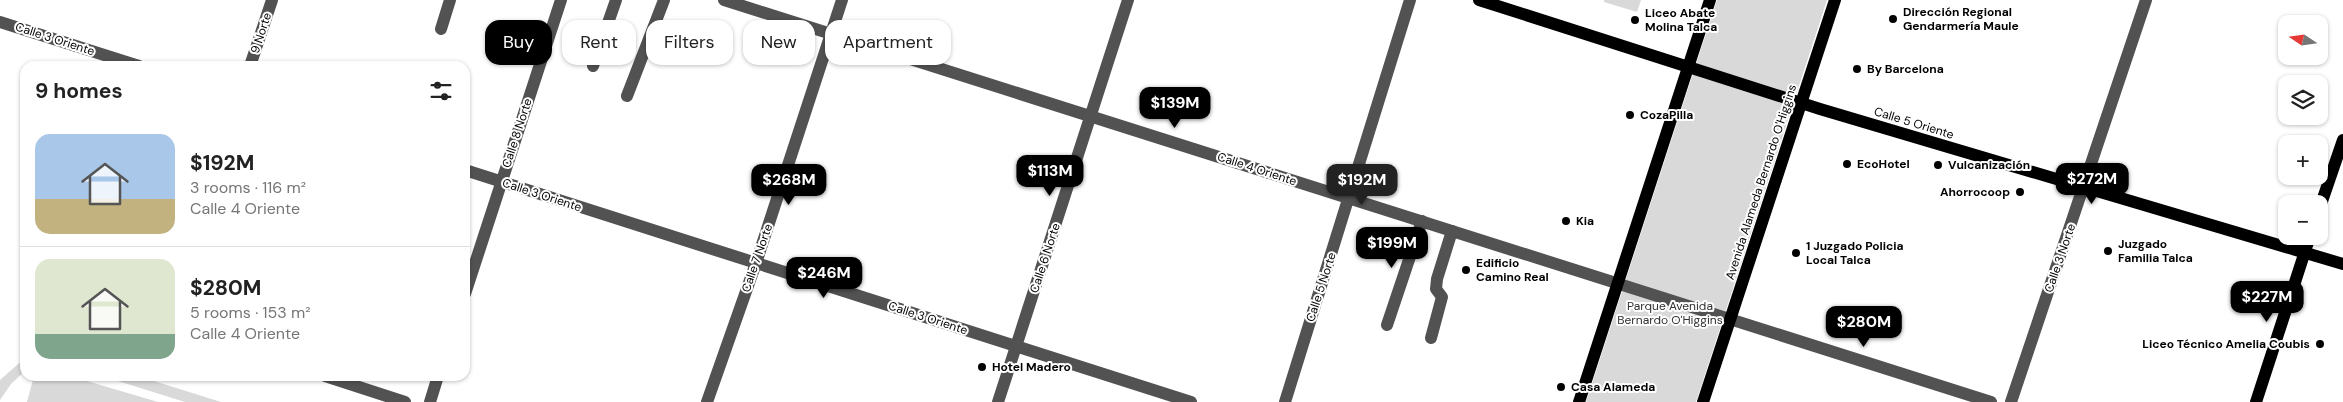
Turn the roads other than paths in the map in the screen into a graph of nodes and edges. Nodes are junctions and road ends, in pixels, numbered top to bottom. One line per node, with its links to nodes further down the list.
1 (272, 0): 20 (street, 9 Norte)
2 (450, 0): 16 (street)
3 (561, 0): 29 (street, Calle 8 Norte)
4 (616, 0): 22 (street)
5 (664, 0): 24 (street)
6 (724, 0): 17 (street, Calle 4 Oriente)
7 (842, 0): 14 (street, Calle 7 Norte)
8 (1128, 0): 26 (street, Calle 6 Norte)
9 (1410, 0): 32 (street, Calle 5 Norte)
10 (1479, 0): 23 (main road, Calle 5 Oriente)
11 (1710, 0): 23 (main road)
12 (1835, 0): 25 (main road, Avenida Alameda Bernardo O'Higgins)
13 (2146, 0): 30 (street, Calle 3 Norte)
14 (836, 20)
15 (0, 22): 19 (street, Calle 3 Oriente)
16 (441, 29)
17 (825, 32)
18 (825, 52): 37 (street, Calle 7 Norte)
19 (123, 61)
20 (252, 61)
21 (929, 65): 26 (street, Calle 4 Oriente)
22 (593, 66)
23 (1689, 66): 25 (main road, Calle 5 Oriente); 40 (main road)
24 (627, 96)
25 (1802, 103): 30 (main road, Calle 5 Oriente); 41 (main road, Avenida Alameda Bernardo O'Higgins)
26 (1091, 116): 32 (street, Calle 4 Oriente); 44 (street, Calle 6 Norte)
27 (2343, 140): 31 (main road)
28 (470, 172): 29 (street, Calle 3 Oriente)
29 (502, 182): 37 (street, Calle 3 Oriente); 39 (street, Calle 8 Norte)
30 (2083, 187): 36 (main road, Calle 5 Oriente); 56 (street, Calle 3 Norte)
31 (2324, 195)
32 (1350, 199): 33 (street, Calle 4 Oriente); 52 (street, Calle 5 Norte)
33 (1422, 222): 34 (street, Calle 4 Oriente); 42 (street)
34 (1452, 231): 40 (street, Calle 4 Oriente); 43 (street)
35 (2307, 245): 36 (main road)
36 (2304, 252): 38 (main road, Calle 5 Oriente); 57 (main road)
37 (756, 263): 44 (street, Calle 3 Oriente); 49 (street, Calle 7 Norte)
38 (2343, 264)
39 (470, 279)
40 (1618, 284): 41 (street, Calle 4 Oriente); 53 (main road)
41 (1730, 320): 54 (main road, Avenida Alameda Bernardo O'Higgins); 55 (street, Calle 4 Oriente)
42 (1387, 326)
43 (1431, 338)
44 (1016, 346): 50 (street, Calle 6 Norte); 51 (street, Calle 3 Oriente)
45 (340, 381): 47 (street)
46 (436, 381): 48 (street)
47 (405, 402)
48 (430, 402)
49 (707, 402)
50 (998, 402)
51 (1191, 402)
52 (1285, 402)
53 (1578, 402)
54 (1703, 402)
55 (1991, 402)
56 (2011, 402)
57 (2256, 402)

